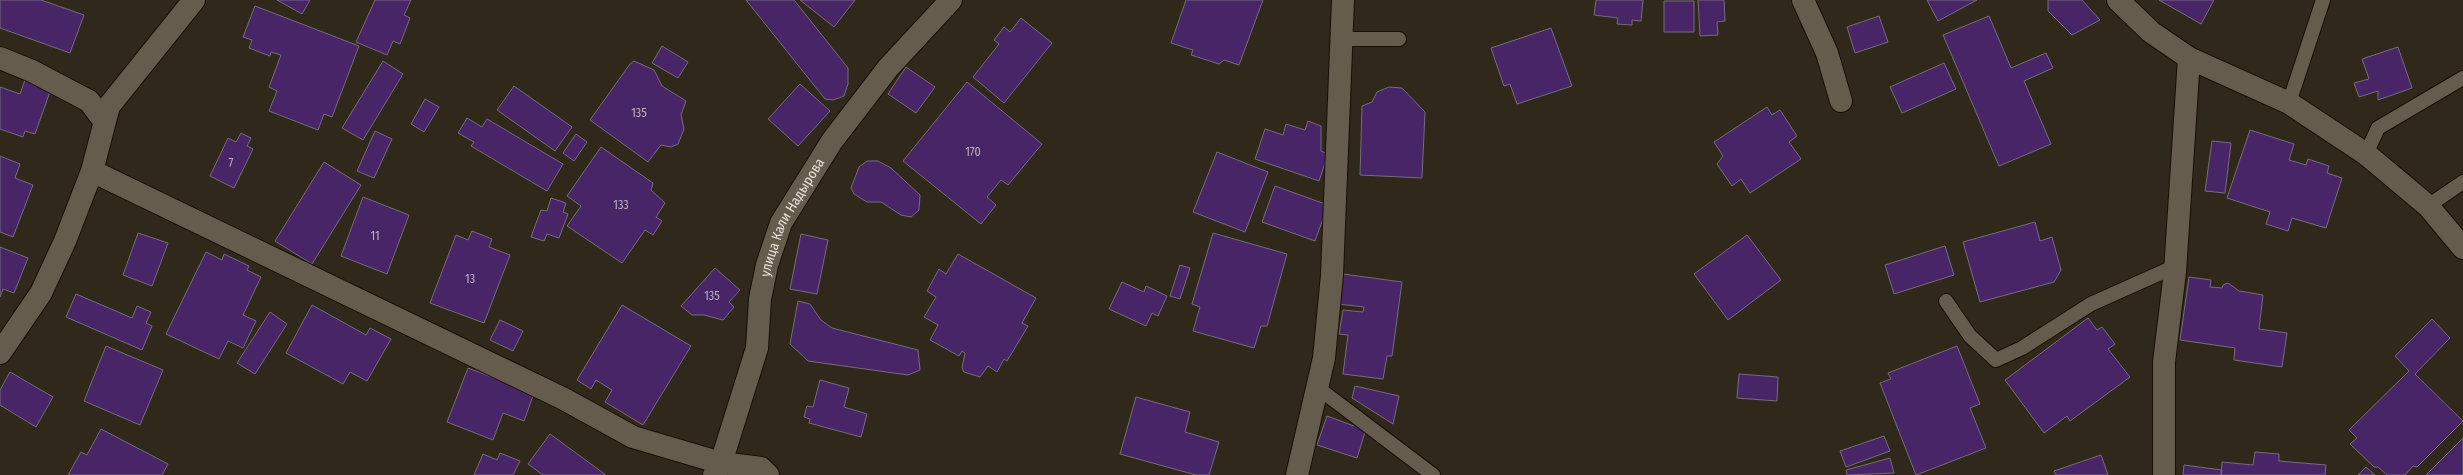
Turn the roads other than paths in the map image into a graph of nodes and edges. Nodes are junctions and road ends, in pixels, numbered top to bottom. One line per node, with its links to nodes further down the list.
1 (194, 0): 14 (street)
2 (951, 0): 24 (street, улица Кали Надырова)
3 (1344, 0): 7 (street)
4 (1803, 0): 12 (street)
5 (2118, 0): 10 (street)
6 (2322, 0): 13 (lane)
7 (1342, 39): 8 (lane); 23 (street)
8 (1399, 39)
9 (0, 58): 14 (street)
10 (2189, 58): 13 (street); 20 (street)
11 (2463, 78): 15 (lane)
12 (1841, 102)
13 (2289, 103): 15 (street)
14 (104, 121): 16 (street)
15 (2366, 154): 18 (street)
16 (92, 171): 22 (street); 24 (street)
17 (2463, 182): 18 (lane)
18 (2428, 206): 19 (street)
19 (2463, 248)
20 (2176, 266): 21 (lane); 28 (street)
21 (1946, 301)
22 (0, 353)
23 (1318, 388): 26 (street); 27 (lane)
24 (718, 469): 25 (street)
25 (768, 475)
26 (1297, 475)
27 (1433, 475)
28 (2164, 475)

